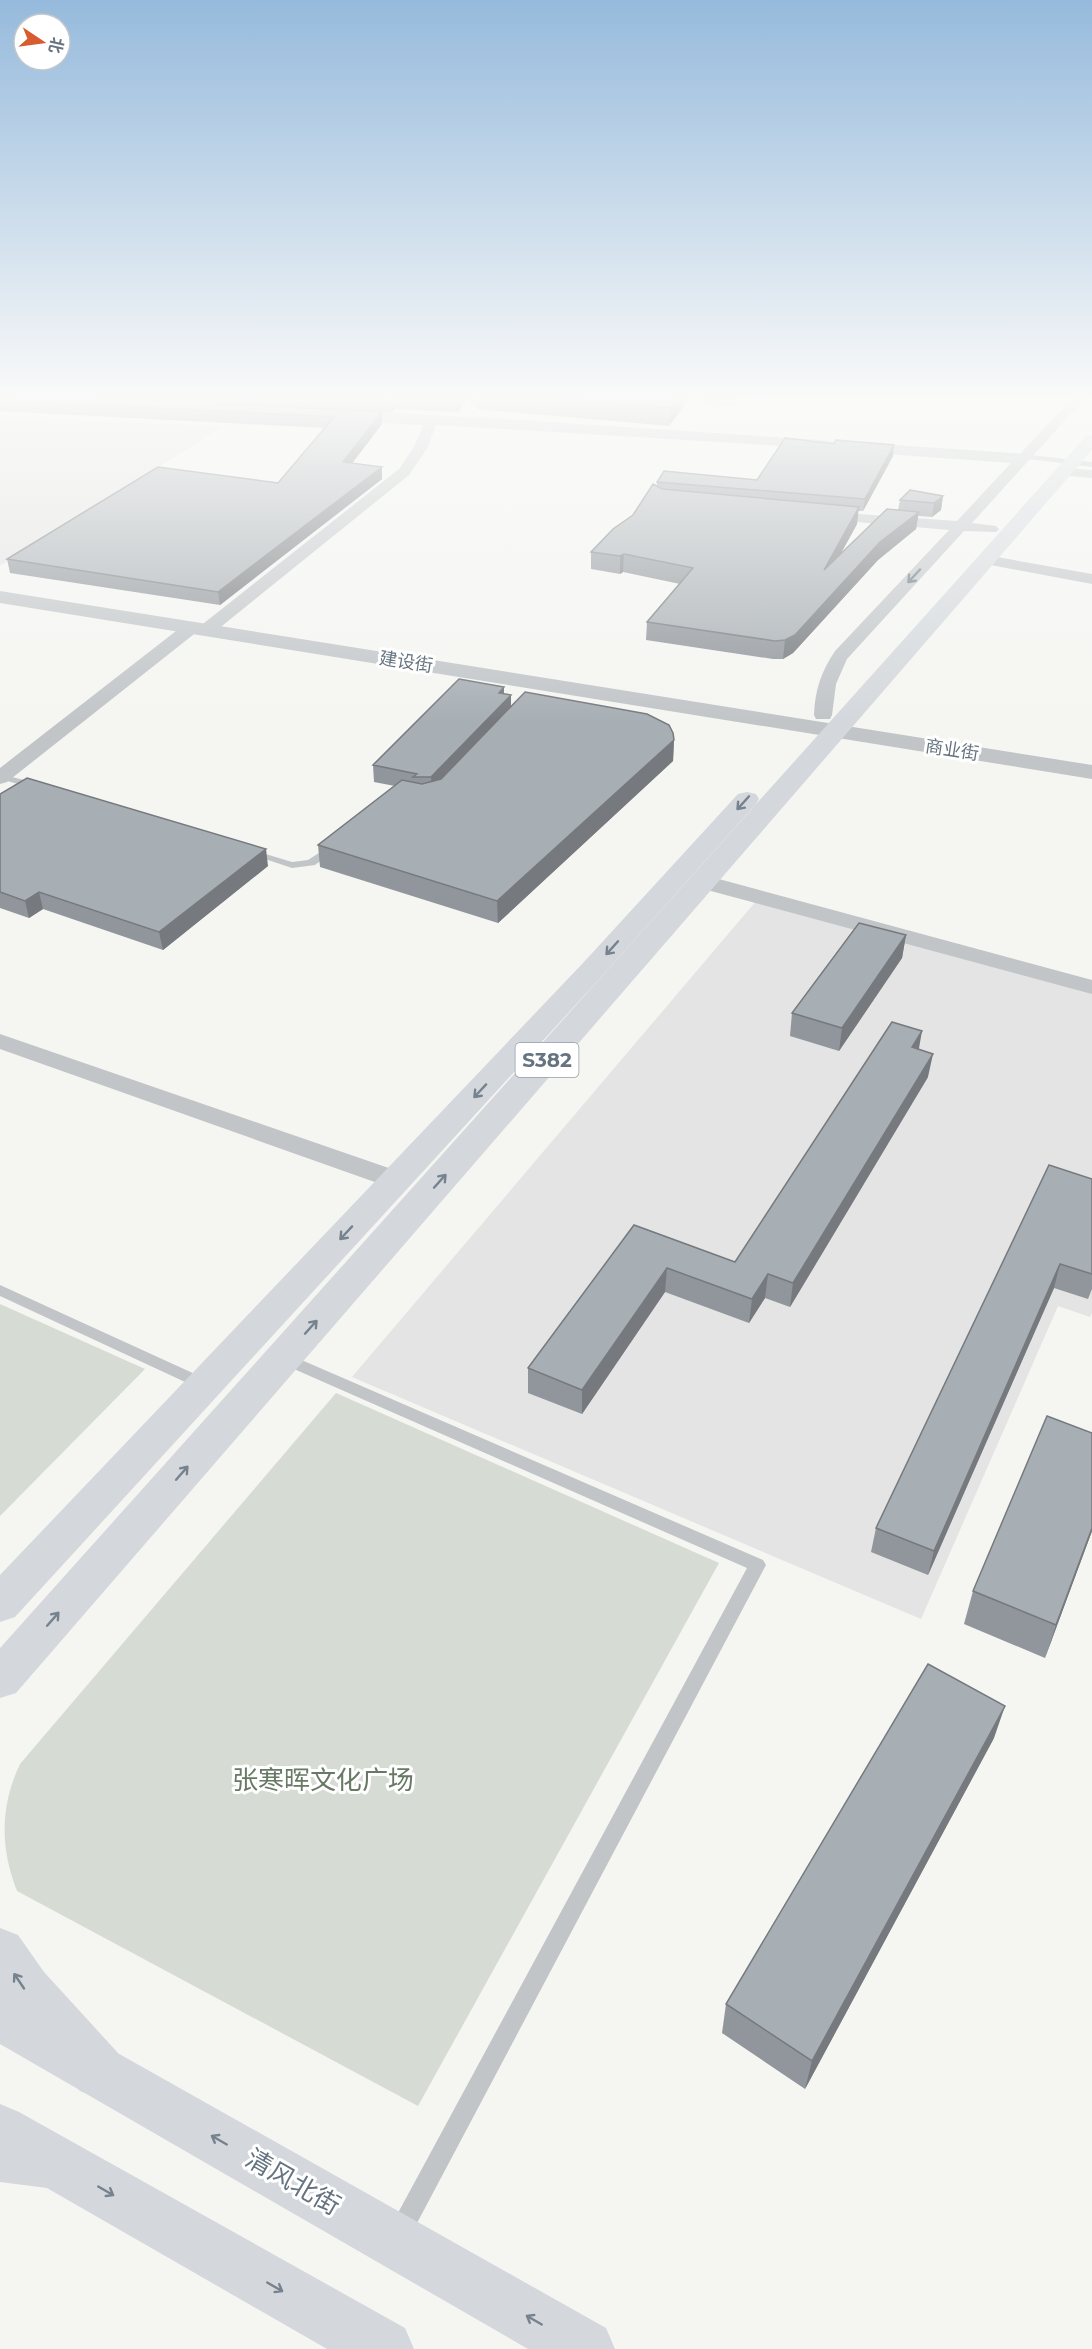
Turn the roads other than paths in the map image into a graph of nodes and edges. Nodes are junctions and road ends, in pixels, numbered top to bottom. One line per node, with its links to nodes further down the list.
1 (361, 505): 11 (street)
2 (979, 505): 6 (street)
3 (1013, 505): 7 (main road, S382)
4 (1045, 505): 8 (main road, S382)
5 (804, 512): 6 (street)
6 (959, 526): 7 (street); 12 (street, one-way to 12)
7 (991, 529): 12 (main road, S382)
8 (986, 560): 9 (street); 12 (main road, S382)
9 (1092, 579)
10 (0, 597): 11 (street, 建设街)
11 (199, 629): 12 (street, 建设街); 14 (street)
12 (824, 725): 13 (street, 商业街); 18 (main road, S382); 21 (main road, S382, one-way to 21)
13 (1092, 772)
14 (1, 777): 15 (lane)
15 (47, 789)
16 (345, 837): 17 (lane)
17 (236, 848)
18 (704, 882): 19 (street); 23 (main road, S382, one-way to 18)
19 (1092, 987)
20 (0, 1041): 21 (street)
21 (396, 1180): 24 (main road, S382, one-way to 24)
22 (0, 1290): 24 (lane)
23 (283, 1358): 26 (main road, S382, one-way to 23); 34 (lane)
24 (204, 1385): 25 (main road, S382)
25 (0, 1604)
26 (13, 1664): 27 (main road)
27 (0, 1701)
28 (0, 1953): 30 (main road, one-way to 28)
29 (0, 2015): 30 (main road, 清风北街)
30 (99, 2072): 34 (main road, 清风北街, one-way to 30)
31 (0, 2131): 33 (main road)
32 (0, 2155): 33 (main road)
33 (56, 2162): 35 (main road, one-way to 35)
34 (395, 2241): 36 (main road, 清风北街, one-way to 34)
35 (384, 2349)
36 (585, 2349)

